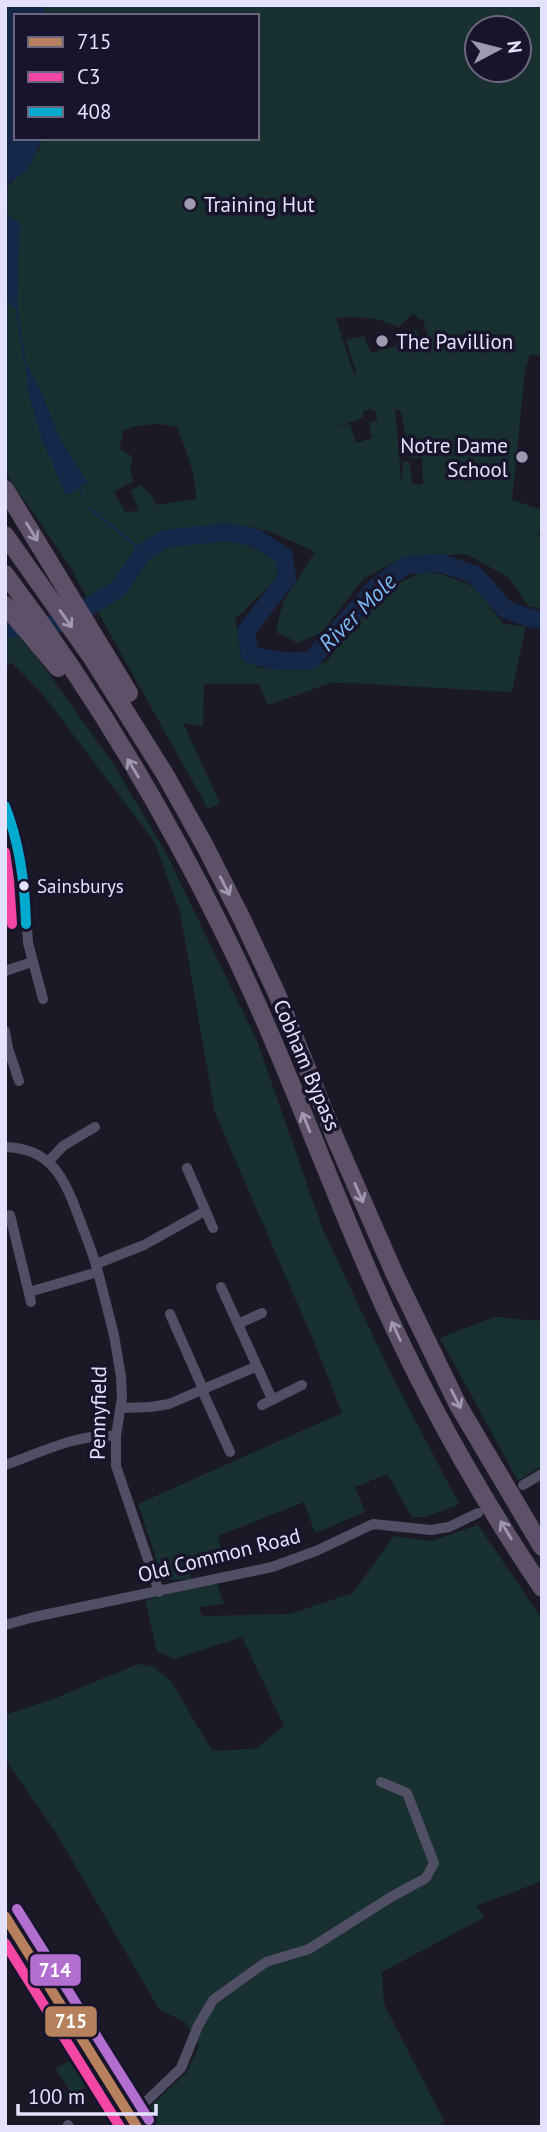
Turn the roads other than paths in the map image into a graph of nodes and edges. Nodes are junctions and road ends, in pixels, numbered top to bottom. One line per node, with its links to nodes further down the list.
1 (5, 489): 5 (highway, one-way to 5)
2 (5, 535): 5 (highway, Cobham Bypass, one-way to 5)
3 (5, 574): 6 (highway, Cobham Bypass)
4 (5, 604): 6 (highway)
5 (98, 654): 38 (highway, Cobham Bypass, one-way to 38)
6 (66, 668): 39 (highway, Cobham Bypass, one-way to 6)
7 (5, 805): 8 (street)
8 (32, 962): 9 (street); 10 (street)
9 (5, 971)
10 (43, 999)
11 (5, 1031): 12 (street)
12 (8, 1062): 13 (street)
13 (19, 1081)
14 (94, 1127): 16 (street)
15 (5, 1146): 16 (street)
16 (48, 1161): 21 (street, Pennyfield)
17 (187, 1168): 18 (street)
18 (205, 1211): 20 (street); 21 (street)
19 (10, 1215): 21 (street)
20 (213, 1228)
21 (97, 1268): 29 (street, Pennyfield)
22 (221, 1287): 25 (street)
23 (262, 1313): 25 (street)
24 (170, 1314): 28 (street)
25 (238, 1324): 26 (street)
26 (257, 1366): 27 (street); 28 (street)
27 (302, 1385)
28 (203, 1390): 29 (street); 31 (street)
29 (121, 1408): 32 (street, Pennyfield)
30 (230, 1420): 31 (street)
31 (218, 1426): 33 (street)
32 (116, 1436): 34 (street); 40 (street, Pennyfield)
33 (230, 1452)
34 (5, 1465)
35 (542, 1474): 36 (street)
36 (523, 1485)
37 (478, 1513): 40 (street, Old Common Road)
38 (542, 1547)
39 (542, 1588)
40 (159, 1592): 41 (street, Old Common Road)
41 (5, 1625)
42 (381, 1782): 46 (street)
43 (5, 1916): 44 (main road)
44 (24, 1948): 45 (street); 46 (main road)
45 (5, 1955)
46 (134, 2122)

